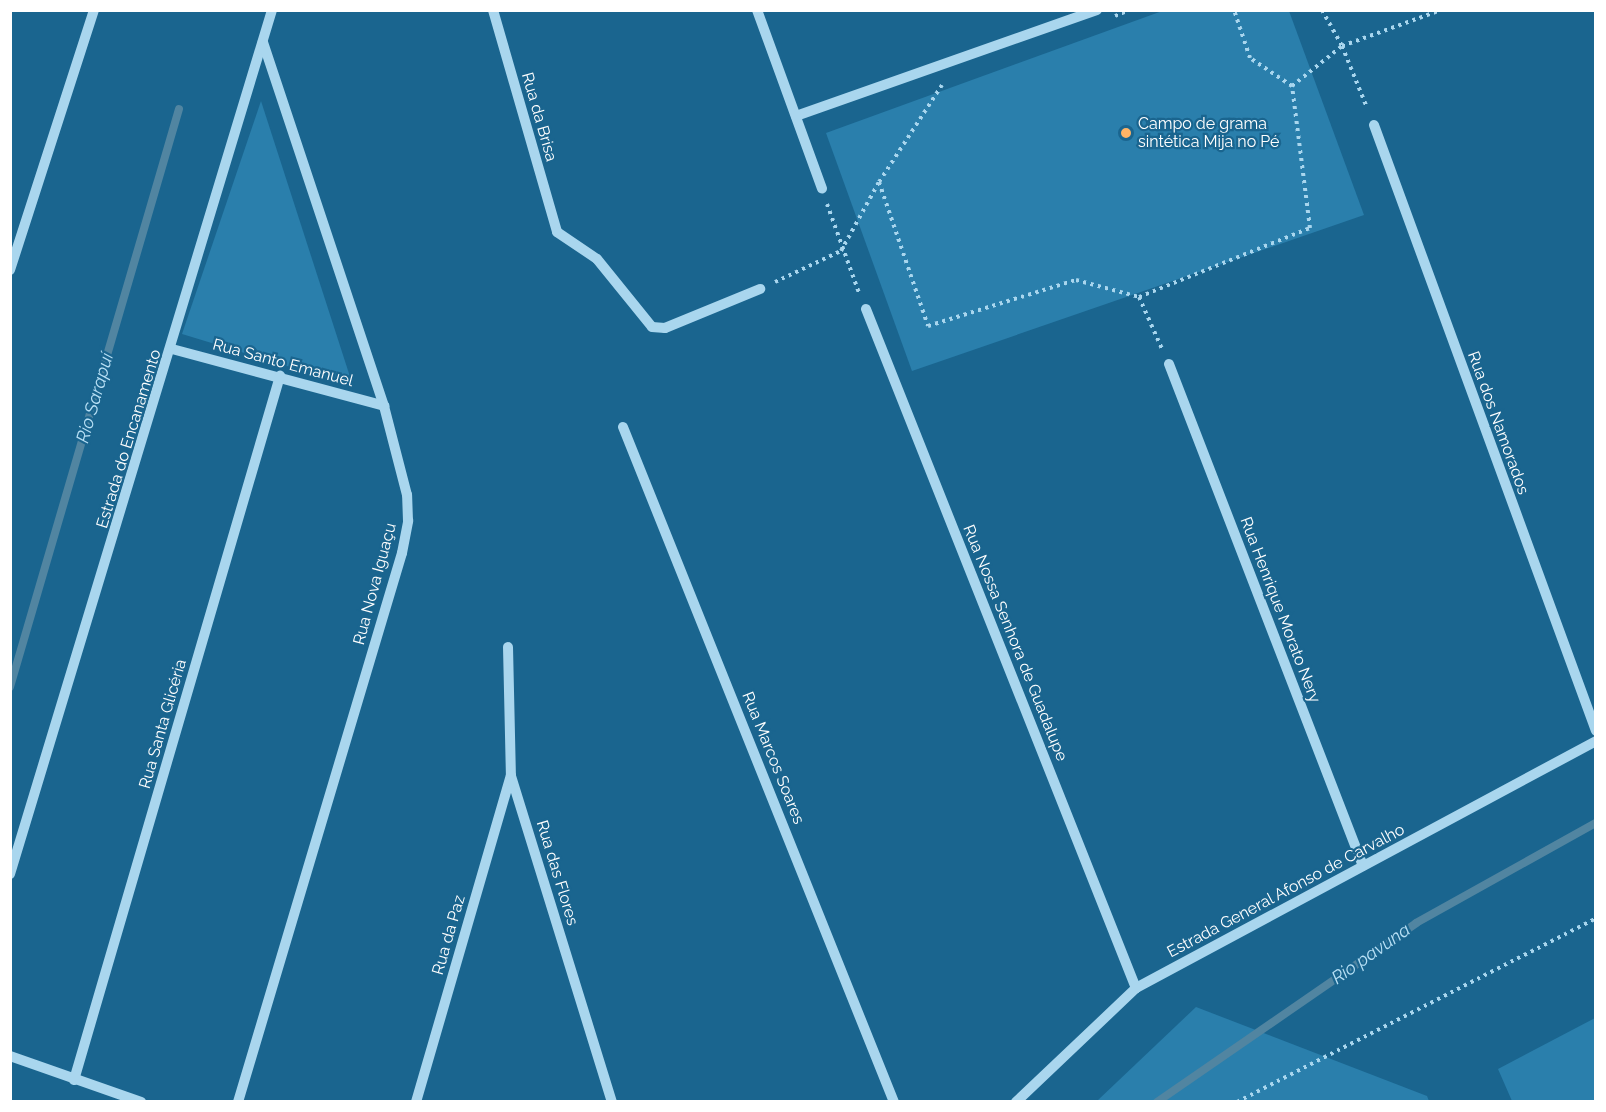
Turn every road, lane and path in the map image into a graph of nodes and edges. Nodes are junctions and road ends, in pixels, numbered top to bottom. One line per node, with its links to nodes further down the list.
1 (94, 10): 20 (street)
2 (272, 10): 11 (street, Estrada do Encanamento)
3 (493, 10): 21 (street, Rua da Brisa)
4 (757, 10): 15 (street)
5 (1096, 10): 15 (street)
6 (1131, 10): 10 (path)
7 (1234, 10): 14 (path)
8 (1322, 10): 12 (path)
9 (1441, 10): 12 (path)
10 (1111, 18)
11 (263, 42): 24 (street, Estrada do Encanamento); 27 (street, Rua Nova Iguaçu)
12 (1342, 46): 14 (path); 16 (path)
13 (946, 77): 17 (path)
14 (1292, 86): 22 (path)
15 (796, 116): 18 (street)
16 (1374, 125): 30 (street, Rua dos Namorados)
17 (879, 182): 19 (path); 22 (path)
18 (822, 189): 19 (path)
19 (841, 251): 21 (path); 23 (path)
20 (12, 264)
21 (760, 290)
22 (1139, 297): 25 (path)
23 (866, 309): 36 (street, Rua Nossa Senhora de Guadalupe)
24 (172, 349): 26 (street, Rua Santo Emanuel); 34 (street, Estrada do Encanamento)
25 (1169, 364): 33 (street, Rua Henrique Morato Nery)
26 (280, 376): 27 (street, Rua Santo Emanuel); 38 (street, Rua Santa Glicéria)
27 (384, 406): 40 (street, Rua Nova Iguaçu)
28 (623, 427): 43 (street, Rua Marcos Soares)
29 (508, 647): 32 (street, Rua das Flores)
30 (1596, 731)
31 (1596, 741): 33 (street, Estrada General Afonso de Carvalho)
32 (511, 776): 41 (street, Rua da Paz); 42 (street, Rua das Flores)
33 (1363, 866): 36 (street, Estrada General Afonso de Carvalho)
34 (10, 874)
35 (1596, 918): 45 (path)
36 (1136, 988): 44 (street, Estrada General Afonso de Carvalho)
37 (10, 1056): 38 (street)
38 (74, 1080): 39 (street)
39 (141, 1101)
40 (238, 1101)
41 (416, 1101)
42 (612, 1101)
43 (894, 1101)
44 (1016, 1101)
45 (1237, 1101)

